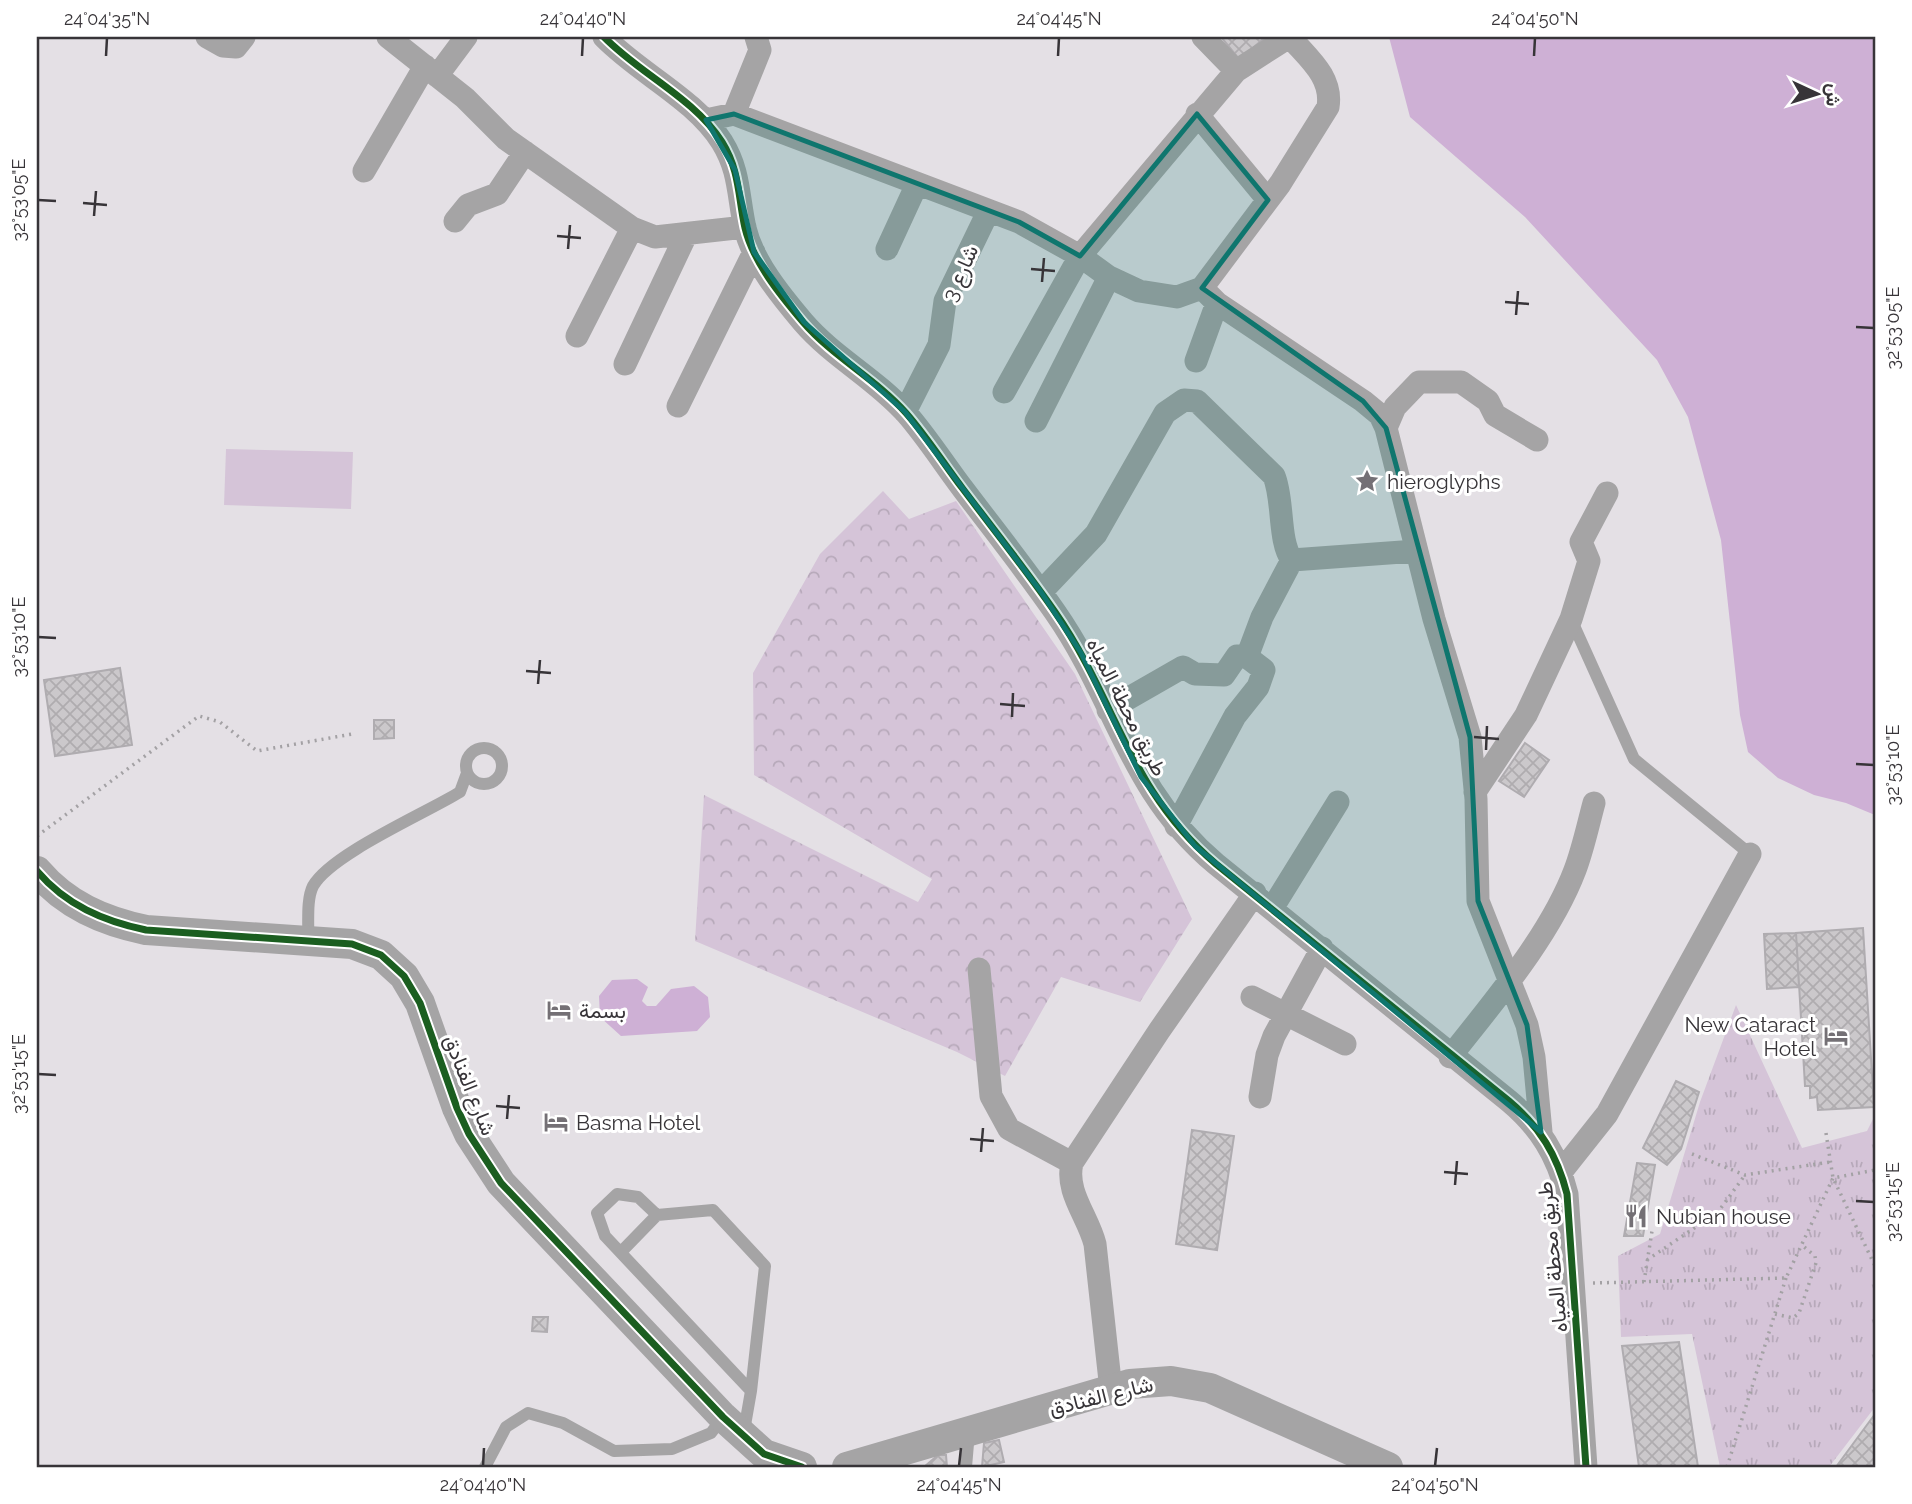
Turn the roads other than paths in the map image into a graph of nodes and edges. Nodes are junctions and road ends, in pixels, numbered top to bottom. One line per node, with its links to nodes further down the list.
1 (207, 37): 2 (street)
2 (244, 37)
3 (388, 37): 9 (street)
4 (467, 37): 9 (street)
5 (757, 37): 11 (street)
6 (1203, 37): 10 (street)
7 (1289, 37): 10 (street); 17 (street)
8 (616, 41): 13 (street, طريق محطة المياه)
9 (431, 71): 14 (street); 15 (street)
10 (1236, 71): 12 (street)
11 (734, 114): 13 (street); 16 (street)
12 (1197, 114): 17 (street); 25 (street)
13 (706, 120): 20 (street, طريق محطة المياه)
14 (525, 152): 19 (street); 21 (street)
15 (364, 171)
16 (917, 184): 18 (street); 23 (street)
17 (1268, 200): 27 (street)
18 (989, 212): 25 (street); 33 (street, شارع 3)
19 (455, 221)
20 (745, 227): 22 (street); 24 (street, طريق محطة المياه)
21 (632, 228): 22 (street); 28 (street)
22 (686, 235): 30 (street)
23 (887, 249)
24 (754, 253): 32 (street); 33 (street, طريق محطة المياه)
25 (1080, 256): 26 (street); 31 (street)
26 (1109, 277): 27 (street); 34 (street)
27 (1209, 296): 29 (street); 35 (street)
28 (577, 336)
29 (1196, 360)
30 (625, 364)
31 (1004, 392)
32 (678, 405)
33 (905, 412): 40 (street, طريق محطة المياه)
34 (1036, 421)
35 (1386, 428): 36 (street); 38 (street)
36 (1538, 440)
37 (1607, 494): 41 (street)
38 (1416, 551): 39 (street); 45 (street)
39 (1292, 560): 40 (street); 42 (street)
40 (1041, 592): 43 (street, طريق محطة المياه)
41 (1571, 619): 45 (street); 49 (lane)
42 (1247, 657): 43 (street); 48 (street)
43 (1108, 710): 48 (street, طريق محطة المياه)
44 (467, 773): 52 (lane)
45 (1475, 792): 55 (street)
46 (1338, 802): 51 (street)
47 (1594, 803): 55 (street)
48 (1176, 826): 51 (street, طريق محطة المياه)
49 (1750, 854): 63 (street)
50 (37, 871): 52 (street, شارع الفنادق)
51 (1264, 900): 53 (street, طريق محطة المياه); 62 (street)
52 (308, 940): 69 (street, شارع الفنادق)
53 (1322, 948): 57 (street); 59 (street, طريق محطة المياه)
54 (979, 969): 62 (street)
55 (1511, 977): 59 (street); 61 (street)
56 (1252, 998): 57 (street)
57 (1286, 1014): 58 (street); 60 (street)
58 (1345, 1044)
59 (1450, 1057): 61 (street, طريق محطة المياه)
60 (1260, 1097)
61 (1541, 1132): 63 (street, طريق محطة المياه)
62 (1072, 1163): 66 (street)
63 (1561, 1172): 75 (street, طريق محطة المياه)
64 (657, 1214): 65 (lane); 65 (lane); 67 (lane)
65 (621, 1252): 67 (lane)
66 (1111, 1390): 68 (street, شارع الفنادق); 74 (street, شارع الفنادق)
67 (751, 1391): 69 (lane)
68 (969, 1432): 72 (street, شارع الفنادق); 73 (lane)
69 (747, 1443): 70 (lane); 71 (street, شارع الفنادق)
70 (485, 1467)
71 (802, 1467)
72 (847, 1467)
73 (966, 1467)
74 (1388, 1467)
75 (1586, 1467)

